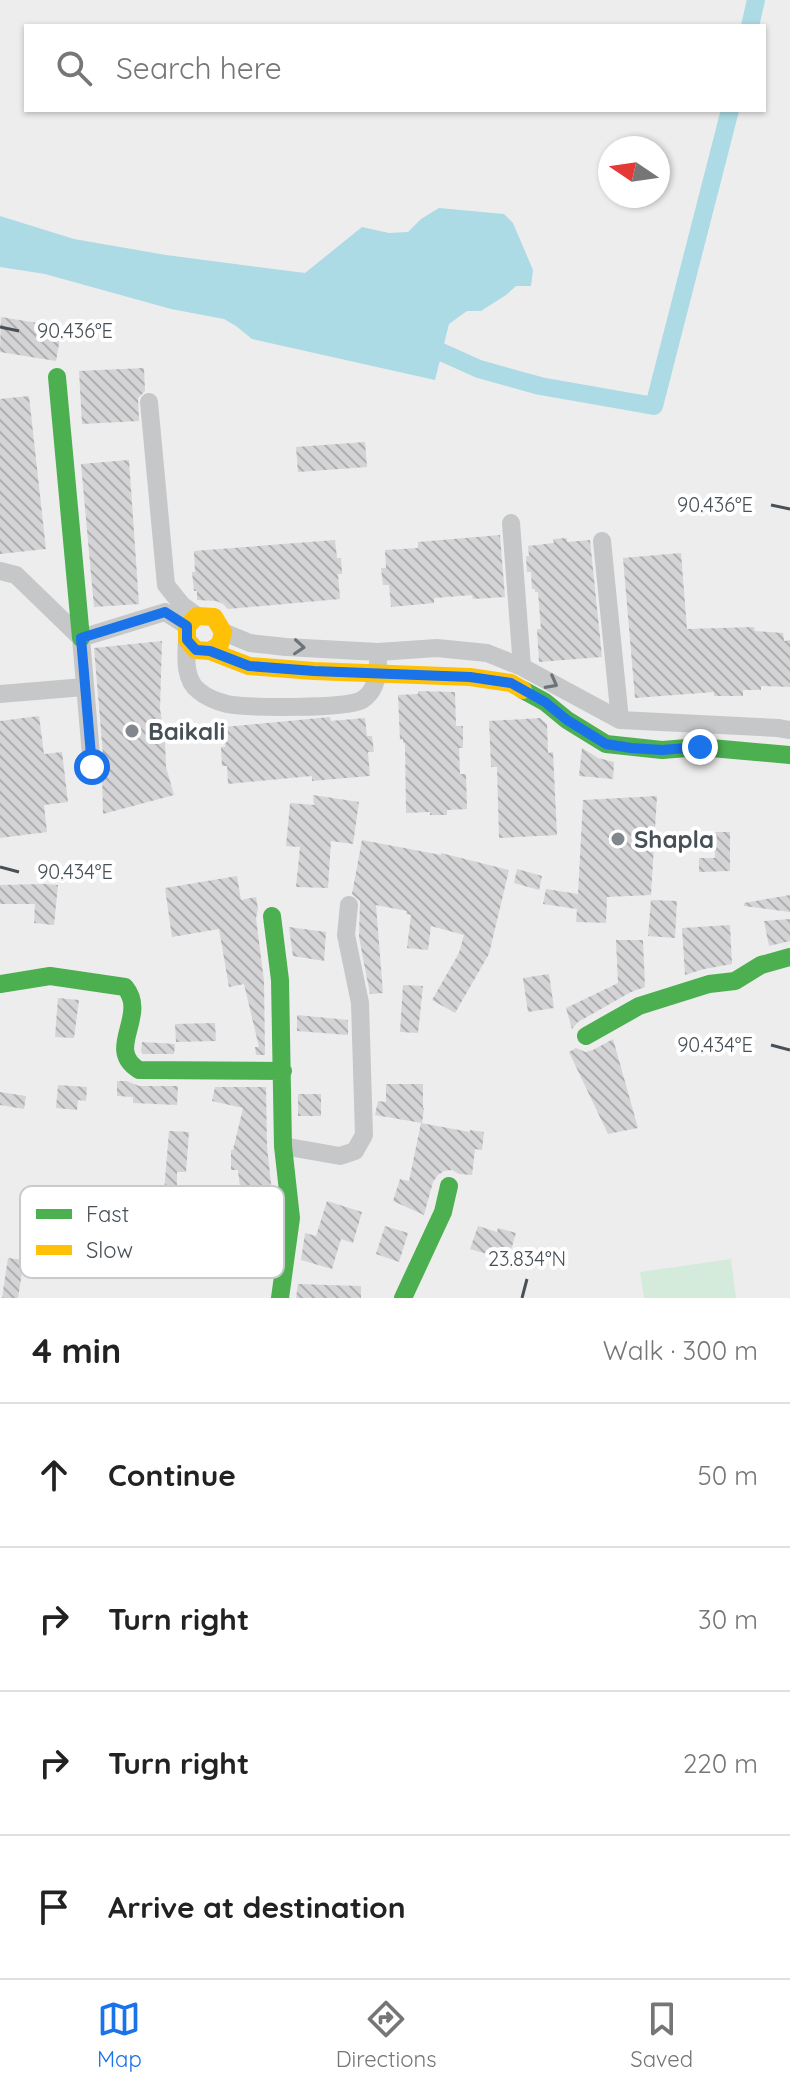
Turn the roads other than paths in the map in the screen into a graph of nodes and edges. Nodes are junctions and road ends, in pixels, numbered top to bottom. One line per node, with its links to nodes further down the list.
1 (57, 377): 8 (street)
2 (149, 402): 6 (street)
3 (511, 523): 11 (street)
4 (602, 541): 17 (street)
5 (0, 571): 8 (street)
6 (190, 627): 7 (street); 8 (street); 9 (street); 12 (street)
7 (223, 632): 9 (street); 10 (street, one-way to 10)
8 (81, 638): 13 (street)
9 (210, 651): 12 (street)
10 (378, 652): 11 (street); 12 (street)
11 (522, 667): 15 (street, one-way to 15)
12 (378, 675): 16 (street)
13 (84, 687): 14 (street); 23 (street)
14 (0, 694)
15 (579, 697): 16 (street); 17 (street)
16 (567, 720): 20 (street)
17 (620, 720): 18 (street)
18 (699, 724): 19 (street); 20 (street)
19 (784, 729): 21 (street)
20 (700, 747): 21 (street)
21 (771, 752): 22 (street)
22 (790, 755)
23 (92, 767)
24 (349, 905): 30 (street)
25 (272, 916): 29 (street)
26 (790, 957): 28 (street)
27 (0, 984): 29 (street)
28 (586, 1036)
29 (283, 1071): 30 (street)
30 (283, 1146): 32 (street)
31 (449, 1186): 35 (street)
32 (284, 1269)
33 (283, 1278): 34 (street)
34 (280, 1298)
35 (403, 1298)

